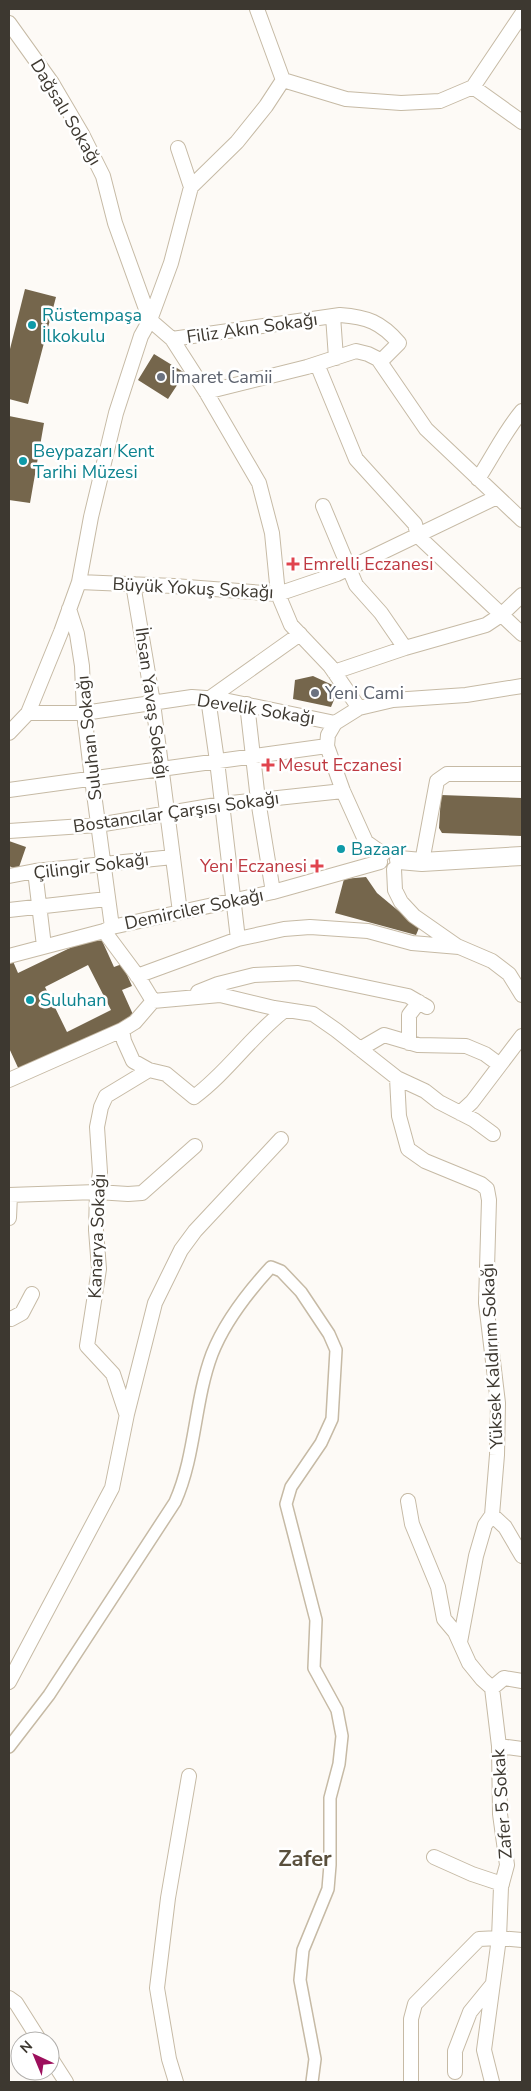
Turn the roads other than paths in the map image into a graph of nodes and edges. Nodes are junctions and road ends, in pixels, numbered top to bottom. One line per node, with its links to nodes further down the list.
1 (257, 9): 4 (street)
2 (522, 14): 5 (street)
3 (9, 23): 10 (street, Dağsalı Sokağı)
4 (283, 80): 5 (street); 8 (street)
5 (473, 87): 6 (street)
6 (522, 122)
7 (178, 148): 8 (street)
8 (191, 187): 10 (street)
9 (333, 316): 11 (street, Filiz Akın Sokağı); 12 (street); 13 (street, Filiz Akın Sokağı)
10 (150, 320): 11 (street); 23 (street)
11 (172, 339): 15 (street)
12 (336, 358): 13 (street); 14 (street)
13 (380, 362): 17 (street)
14 (317, 364): 15 (street); 21 (street)
15 (206, 392): 25 (street)
16 (522, 411): 17 (street)
17 (478, 479): 18 (street)
18 (497, 497): 20 (street); 21 (street, Büyük Yokuş Sokağı)
19 (323, 506): 22 (street)
20 (522, 520)
21 (418, 536): 22 (street, Büyük Yokuş Sokağı); 28 (street)
22 (351, 568): 25 (street, Büyük Yokuş Sokağı); 31 (street)
23 (78, 582): 24 (street, Büyük Yokuş Sokağı); 27 (street)
24 (133, 584): 25 (street, Büyük Yokuş Sokağı); 35 (street, İhsan Yavaş Sokağı)
25 (278, 594): 29 (street)
26 (522, 595): 28 (street)
27 (69, 609): 38 (street); 39 (street, Suluhan Sokağı)
28 (501, 615): 30 (street); 31 (street)
29 (300, 634): 32 (street); 34 (street)
30 (522, 634)
31 (405, 648): 32 (street)
32 (334, 672): 37 (street)
33 (521, 685): 37 (street)
34 (209, 698): 35 (street, Develik Sokağı); 36 (street, Develik Sokağı); 44 (street)
35 (153, 703): 39 (street, Develik Sokağı); 45 (street, İhsan Yavaş Sokağı)
36 (247, 704): 40 (street, Develik Sokağı); 43 (street)
37 (359, 708): 40 (street)
38 (28, 713): 39 (street, Develik Sokağı); 41 (street)
39 (84, 713): 47 (street, Suluhan Sokağı)
40 (336, 723): 42 (street)
41 (9, 733)
42 (327, 746): 43 (street); 49 (street)
43 (252, 757): 44 (street); 50 (street)
44 (217, 761): 45 (street); 51 (street)
45 (161, 768): 47 (street); 52 (street, İhsan Yavaş Sokağı)
46 (522, 774): 58 (street)
47 (92, 779): 48 (street); 53 (street, Suluhan Sokağı)
48 (9, 790)
49 (343, 791): 50 (street, Bostancılar Çarşısı Sokağı); 57 (street)
50 (258, 800): 51 (street, Bostancılar Çarşısı Sokağı); 63 (street)
51 (222, 804): 52 (street, Bostancılar Çarşısı Sokağı); 65 (street)
52 (167, 814): 53 (street, Bostancılar Çarşısı Sokağı); 55 (street, İhsan Yavaş Sokağı)
53 (98, 825): 54 (street, Bostancılar Çarşısı Sokağı); 59 (street, Suluhan Sokağı)
54 (9, 831)
55 (173, 856): 59 (street, Çilingir Sokağı); 68 (street, İhsan Yavaş Sokağı)
56 (522, 856): 58 (street)
57 (381, 858): 60 (street); 63 (street, Demirciler Sokağı)
58 (422, 862): 60 (street)
59 (103, 865): 61 (street, Çilingir Sokağı); 64 (street, Suluhan Sokağı)
60 (397, 865): 72 (street)
61 (35, 871): 62 (street, Çilingir Sokağı); 66 (street)
62 (9, 876)
63 (273, 892): 65 (street, Demirciler Sokağı)
64 (107, 899): 66 (street); 69 (street, Suluhan Sokağı)
65 (233, 901): 68 (street, Demirciler Sokağı); 70 (street)
66 (40, 906): 67 (street); 71 (street)
67 (9, 910)
68 (180, 912): 69 (street, Demirciler Sokağı)
69 (108, 929): 71 (street, Demirciler Sokağı); 74 (street)
70 (238, 938): 72 (street); 74 (street)
71 (44, 946): 73 (street, Demirciler Sokağı)
72 (459, 947): 75 (street)
73 (9, 956)
74 (137, 976): 77 (street)
75 (522, 995)
76 (182, 998): 77 (street); 78 (street); 81 (street)
77 (153, 1001): 79 (street)
78 (285, 1010): 82 (street); 84 (street)
79 (122, 1030): 84 (street); 86 (street)
80 (522, 1036): 83 (street)
81 (409, 1043): 82 (street); 83 (street)
82 (360, 1049): 85 (street)
83 (500, 1065): 87 (street)
84 (149, 1070): 91 (street, Kanarya Sokağı)
85 (397, 1078): 87 (street); 98 (street, Yüksek Kaldırım Sokağı)
86 (9, 1080)
87 (460, 1113): 88 (street)
88 (493, 1134)
89 (281, 1139): 96 (street)
90 (195, 1146): 91 (street)
91 (97, 1192): 92 (street); 96 (street, Kanarya Sokağı)
92 (10, 1195): 93 (street)
93 (9, 1218)
94 (32, 1294): 95 (street)
95 (9, 1318)
96 (127, 1414): 102 (street)
97 (408, 1502): 100 (street)
98 (492, 1515): 99 (street); 100 (street, Yüksek Kaldırım Sokağı)
99 (522, 1556)
100 (460, 1642): 103 (street)
101 (522, 1681): 103 (street)
102 (9, 1682)
103 (492, 1688): 104 (street, Zafer 5 Sokak)
104 (499, 1746): 106 (street); 109 (street, Zafer 5 Sokak)
105 (9, 1747): 117 (street)
106 (522, 1749)
107 (189, 1776): 116 (street)
108 (434, 1857): 109 (street)
109 (502, 1884): 110 (street, Zafer 5 Sokak)
110 (499, 1938): 111 (street); 112 (street, Zafer 5 Sokak); 118 (street)
111 (522, 1940)
112 (492, 1985): 115 (street); 119 (street, Zafer 5 Sokak)
113 (9, 1998): 114 (street)
114 (34, 2031)
115 (455, 2072)
116 (176, 2082)
117 (312, 2082)
118 (411, 2082)
119 (492, 2082)

